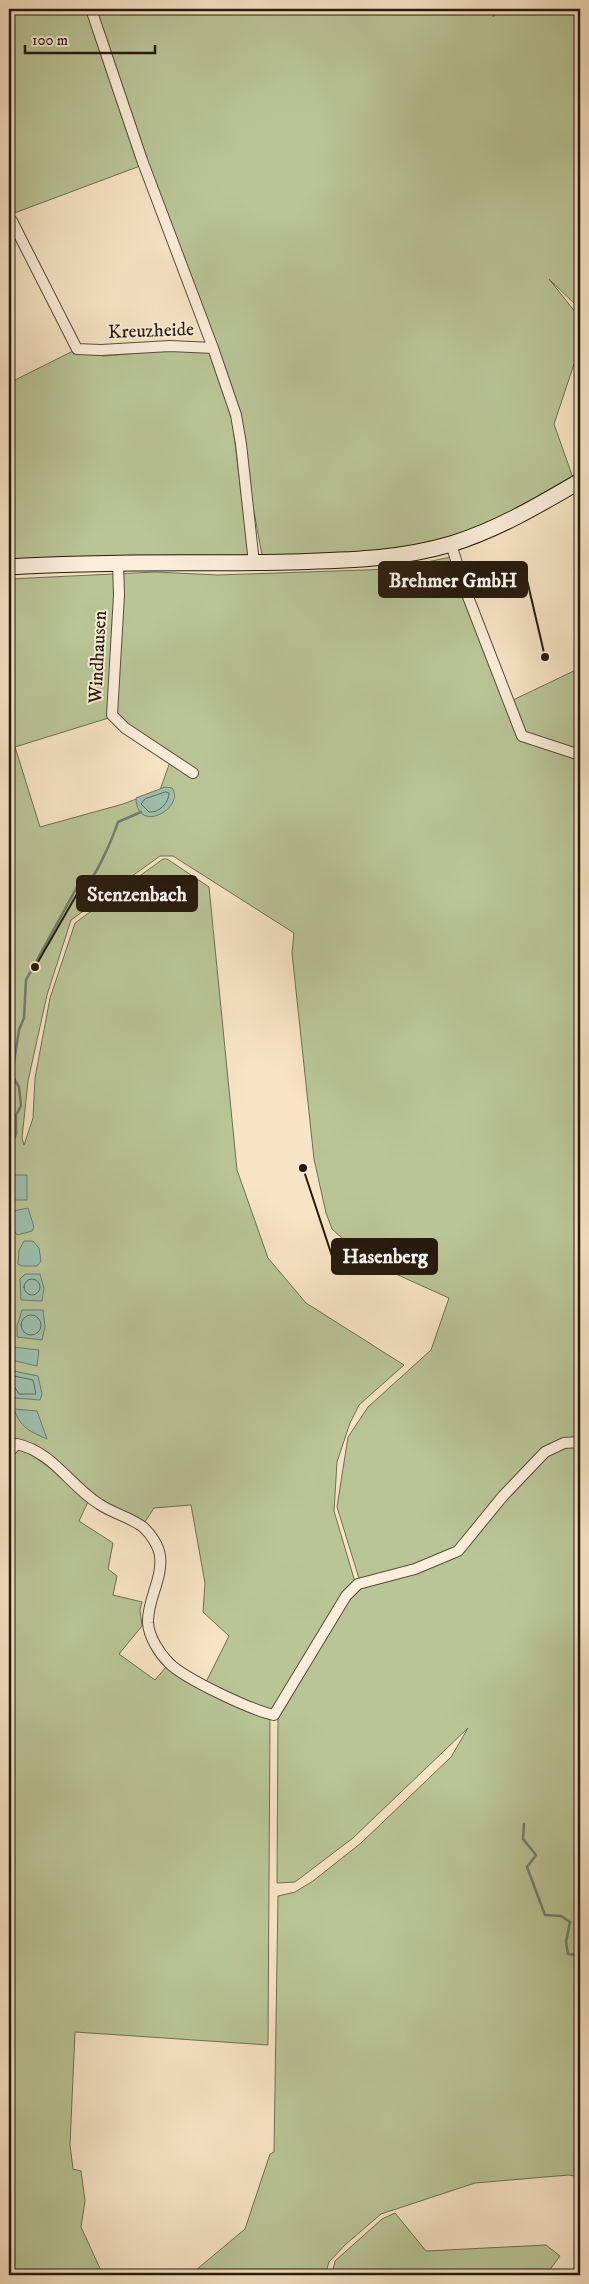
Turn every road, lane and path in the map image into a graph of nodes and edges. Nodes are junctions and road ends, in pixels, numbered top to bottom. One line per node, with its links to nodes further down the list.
1 (91, 9): 3 (street)
2 (9, 223): 3 (street, Kreuzheide)
3 (213, 348): 7 (street, Kreuzheide)
4 (580, 482): 5 (main road)
5 (451, 544): 7 (main road); 9 (street)
6 (118, 562): 7 (main road); 8 (main road); 10 (street, Windhausen)
7 (254, 562)
8 (9, 567)
9 (580, 755)
10 (193, 772)
11 (580, 1442): 12 (street)
12 (9, 1452)

